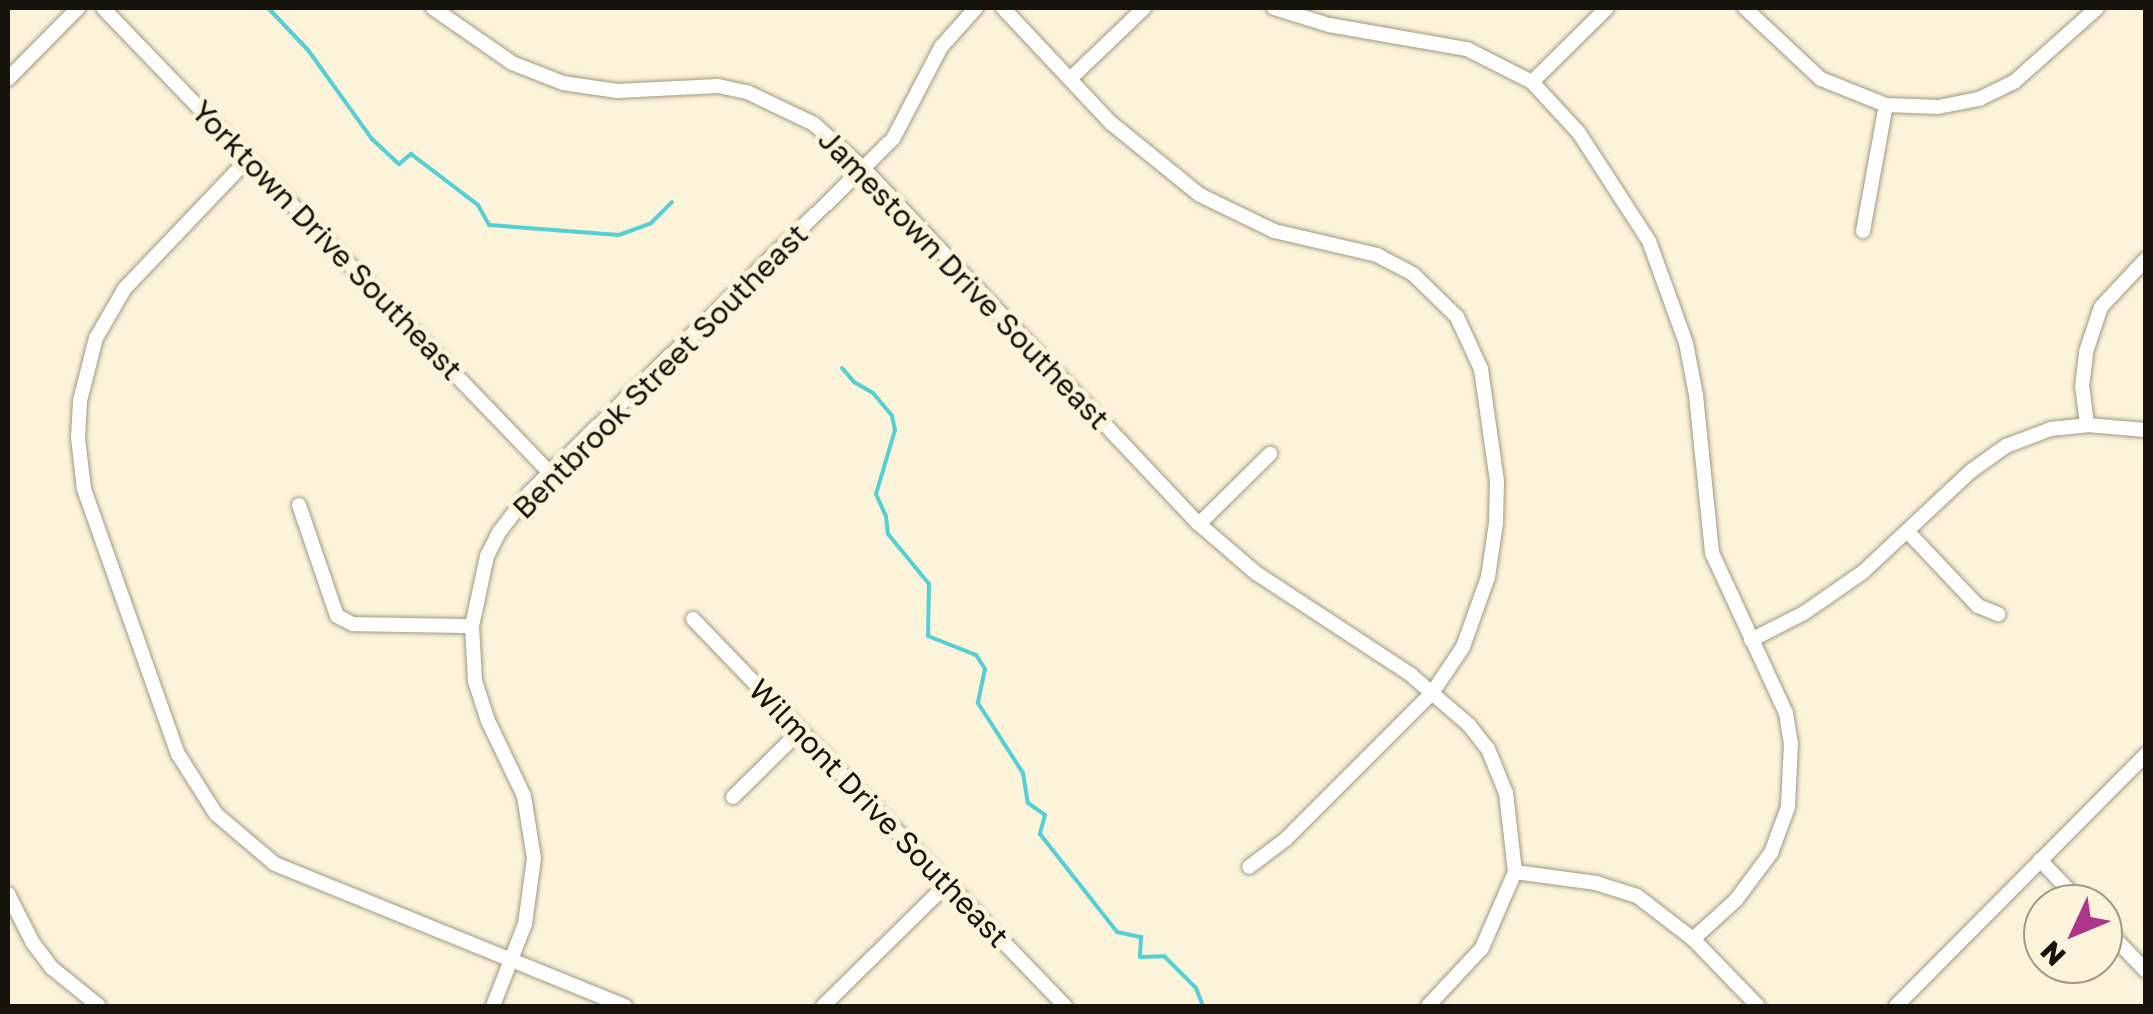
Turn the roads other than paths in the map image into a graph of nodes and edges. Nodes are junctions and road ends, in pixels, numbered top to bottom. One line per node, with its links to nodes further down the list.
1 (78, 8): 12 (street)
2 (103, 8): 15 (street, Yorktown Drive Southeast)
3 (433, 8): 16 (street, Jamestown Drive Southeast)
4 (976, 8): 16 (street, Bentbrook Street Southeast)
5 (1003, 8): 11 (street)
6 (1144, 8): 11 (street)
7 (1274, 8): 13 (street)
8 (1607, 8): 13 (street)
9 (1745, 8): 14 (street)
10 (2097, 8): 14 (street)
11 (1070, 78): 30 (street)
12 (8, 80)
13 (1532, 82): 29 (street)
14 (1886, 105): 17 (street)
15 (249, 158): 22 (street, Yorktown Drive Southeast); 42 (street)
16 (865, 170): 22 (street, Bentbrook Street Southeast); 24 (street, Jamestown Drive Southeast)
17 (1864, 231)
18 (2146, 260): 19 (street)
19 (2087, 425): 20 (street); 25 (street)
20 (2146, 430)
21 (1270, 454): 24 (street)
22 (550, 473): 28 (street, Bentbrook Street Southeast)
23 (299, 506): 28 (street)
24 (1200, 524): 30 (street, Jamestown Drive Southeast)
25 (1908, 532): 26 (street); 29 (street)
26 (1998, 614)
27 (693, 619): 31 (street, Wilmont Drive Southeast)
28 (472, 626): 42 (street, Bentbrook Street Southeast)
29 (1751, 640): 40 (street)
30 (1432, 693): 35 (street); 36 (street, Jamestown Drive Southeast)
31 (800, 730): 33 (street); 37 (street, Wilmont Drive Southeast)
32 (2146, 754): 34 (street)
33 (733, 797)
34 (2040, 860): 38 (street); 51 (street)
35 (1248, 867)
36 (1514, 872): 40 (street); 49 (street)
37 (947, 884): 47 (street); 48 (street, Wilmont Drive Southeast)
38 (2063, 884)
39 (8, 894): 44 (street)
40 (1693, 939): 50 (street)
41 (2123, 947): 43 (street)
42 (512, 961): 45 (street, Bentbrook Street Southeast); 46 (street)
43 (2146, 971)
44 (99, 1006)
45 (493, 1006)
46 (626, 1006)
47 (823, 1006)
48 (1065, 1006)
49 (1428, 1006)
50 (1758, 1006)
51 (1896, 1006)

